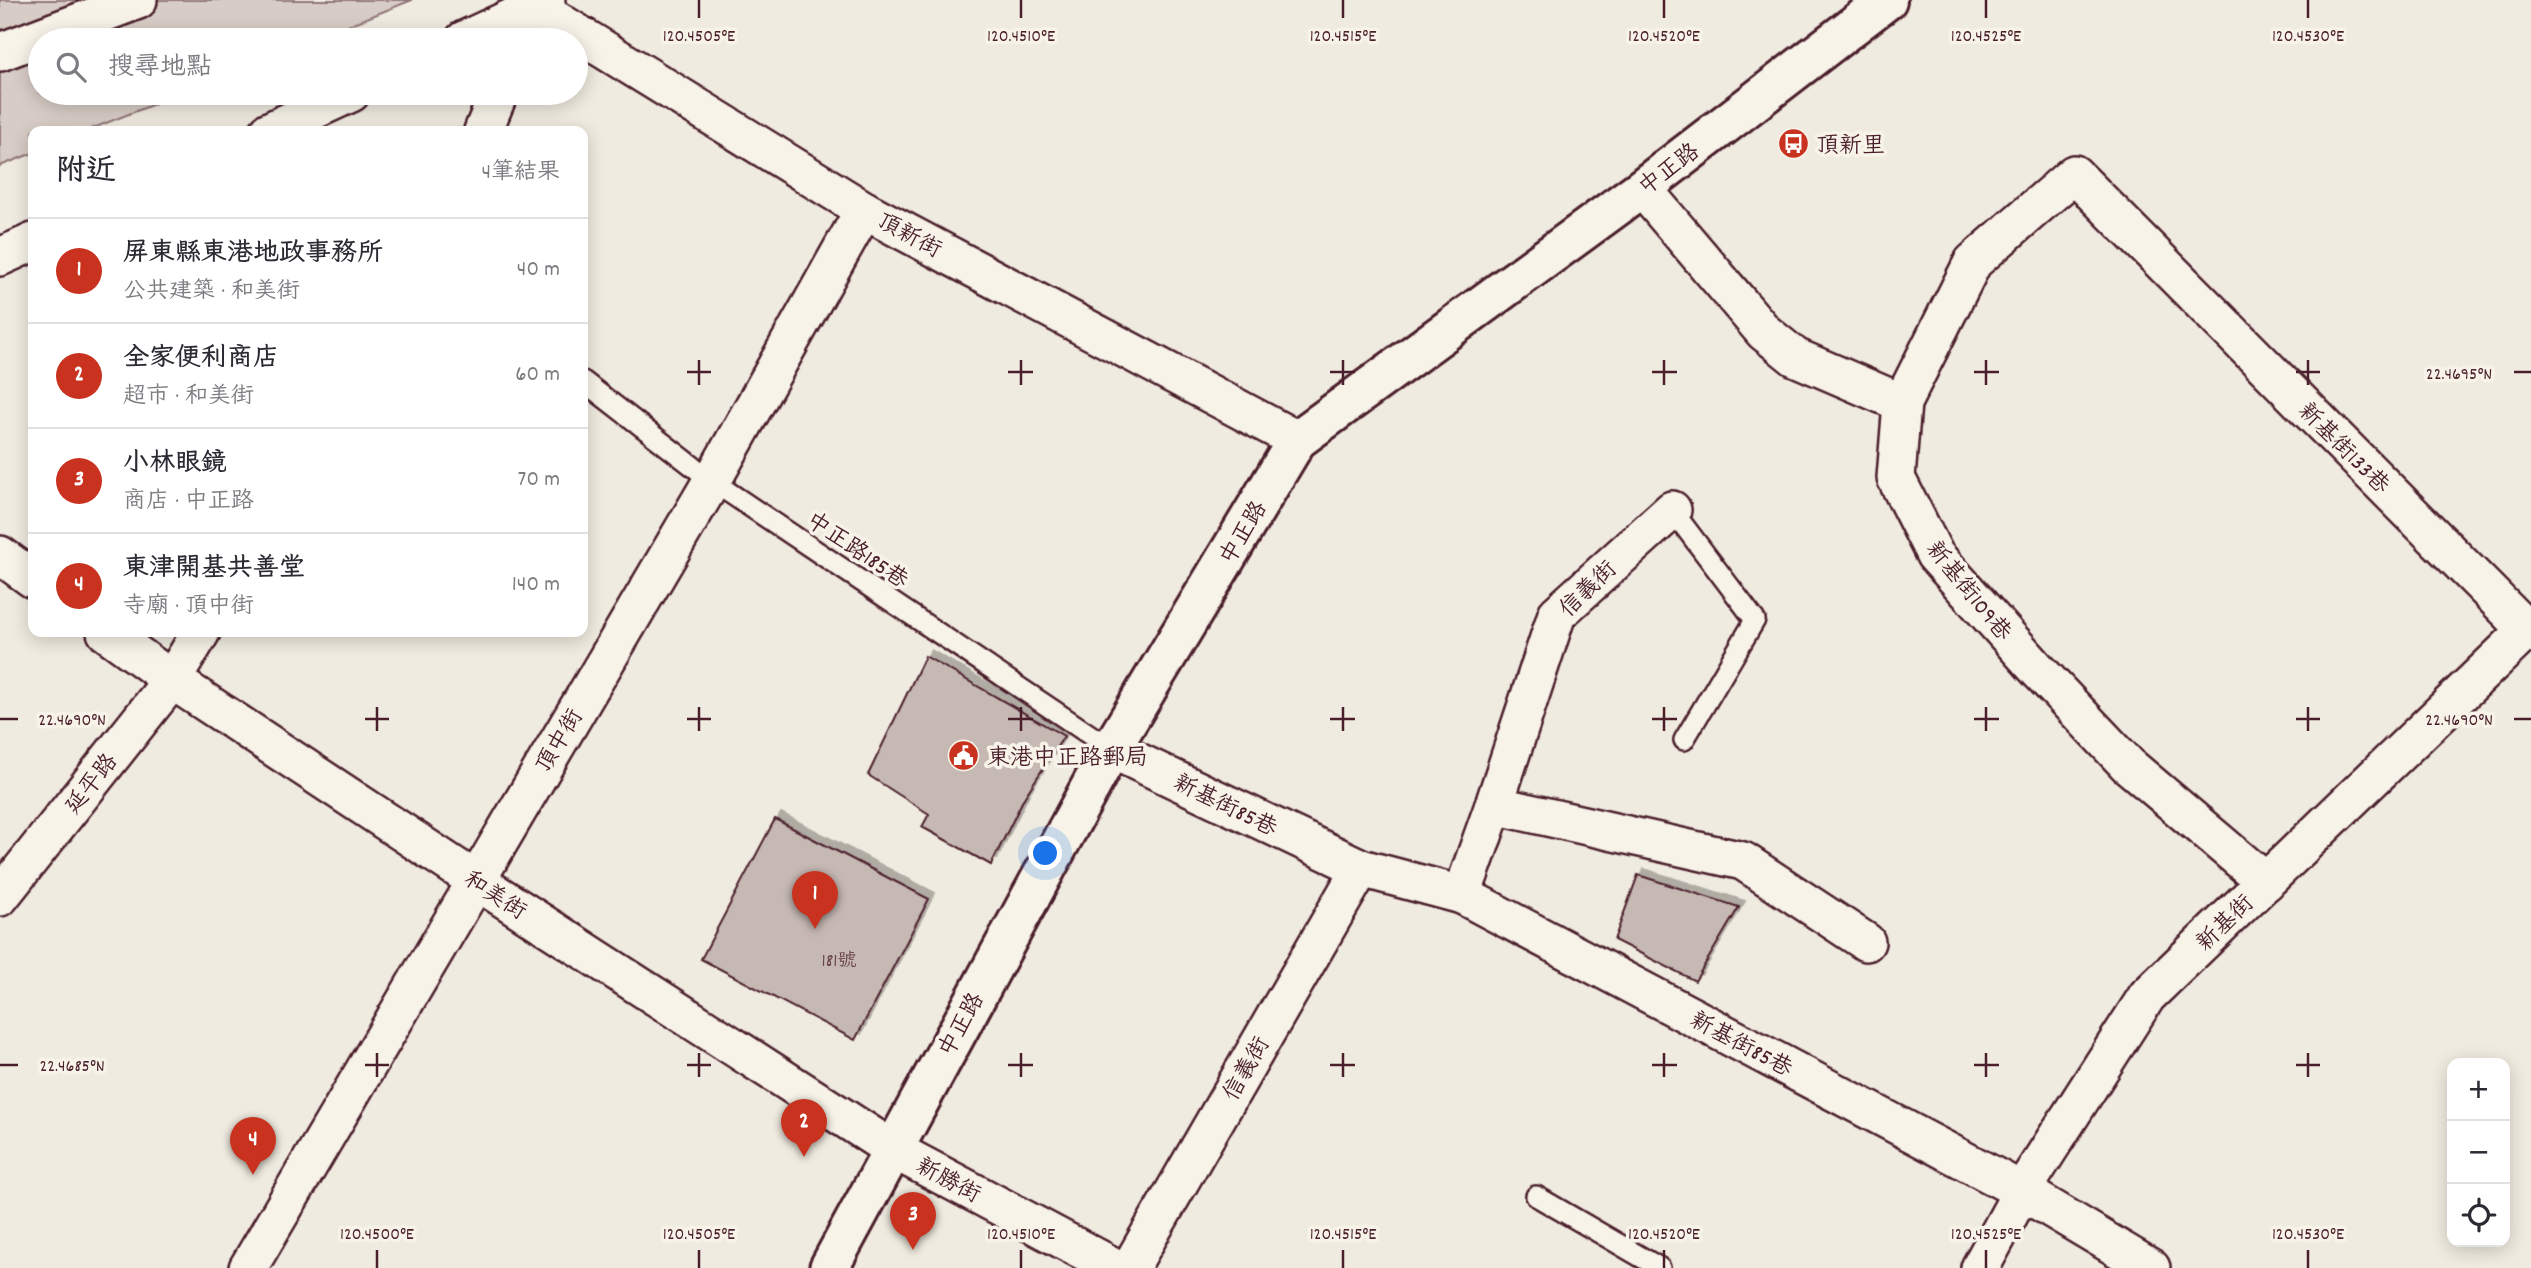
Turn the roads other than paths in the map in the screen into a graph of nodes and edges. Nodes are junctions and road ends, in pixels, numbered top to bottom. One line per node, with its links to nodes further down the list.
1 (138, 0): 4 (street)
2 (1888, 0): 16 (main road, 中正路)
3 (543, 3): 5 (street); 6 (street); 7 (street, 頂新街)
4 (64, 28)
5 (490, 28)
6 (528, 28)
7 (582, 28)
8 (588, 32): 17 (street, 頂新街)
9 (28, 41): 10 (street)
10 (0, 52)
11 (325, 105): 13 (street)
12 (494, 105): 14 (street)
13 (280, 126)
14 (485, 126)
15 (2074, 174): 21 (street, 新基街109巷); 27 (street, 新基街133巷)
16 (1642, 188): 21 (street); 22 (main road, 中正路)
17 (864, 210): 22 (street, 頂新街); 23 (street, 頂中街)
18 (28, 244): 19 (street)
19 (0, 257)
20 (588, 385): 23 (lane, 中正路185巷)
21 (1902, 403): 36 (street, 新基街109巷)
22 (1297, 440): 32 (main road, 中正路)
23 (712, 481): 32 (lane, 中正路185巷); 35 (street, 頂中街)
24 (1672, 510): 31 (lane); 33 (street, 信義街)
25 (0, 555): 26 (street)
26 (28, 575)
27 (2529, 632): 36 (street, 新基街)
28 (113, 637): 30 (street, 和美街)
29 (198, 637): 30 (street, 延平路)
30 (172, 680): 35 (street, 和美街); 38 (street, 延平路)
31 (1684, 740)
32 (1111, 749): 34 (street, 新基街85巷); 40 (main road, 中正路)
33 (1494, 805): 37 (street); 39 (street)
34 (1361, 868): 37 (street, 新基街85巷); 46 (street, 信義街)
35 (475, 880): 40 (street, 和美街); 43 (street, 頂中街)
36 (2266, 882): 41 (street, 新基街)
37 (1462, 895): 41 (street, 新基街85巷)
38 (0, 897)
39 (1866, 942)
40 (892, 1149): 44 (main road, 中正路); 45 (street, 新勝街)
41 (2022, 1191): 48 (street, 新基街); 49 (street, 新基街85巷)
42 (1536, 1196): 47 (lane)
43 (248, 1268)
44 (829, 1268)
45 (1116, 1268)
46 (1130, 1268)
47 (1660, 1268)
48 (1980, 1268)
49 (2151, 1268)

